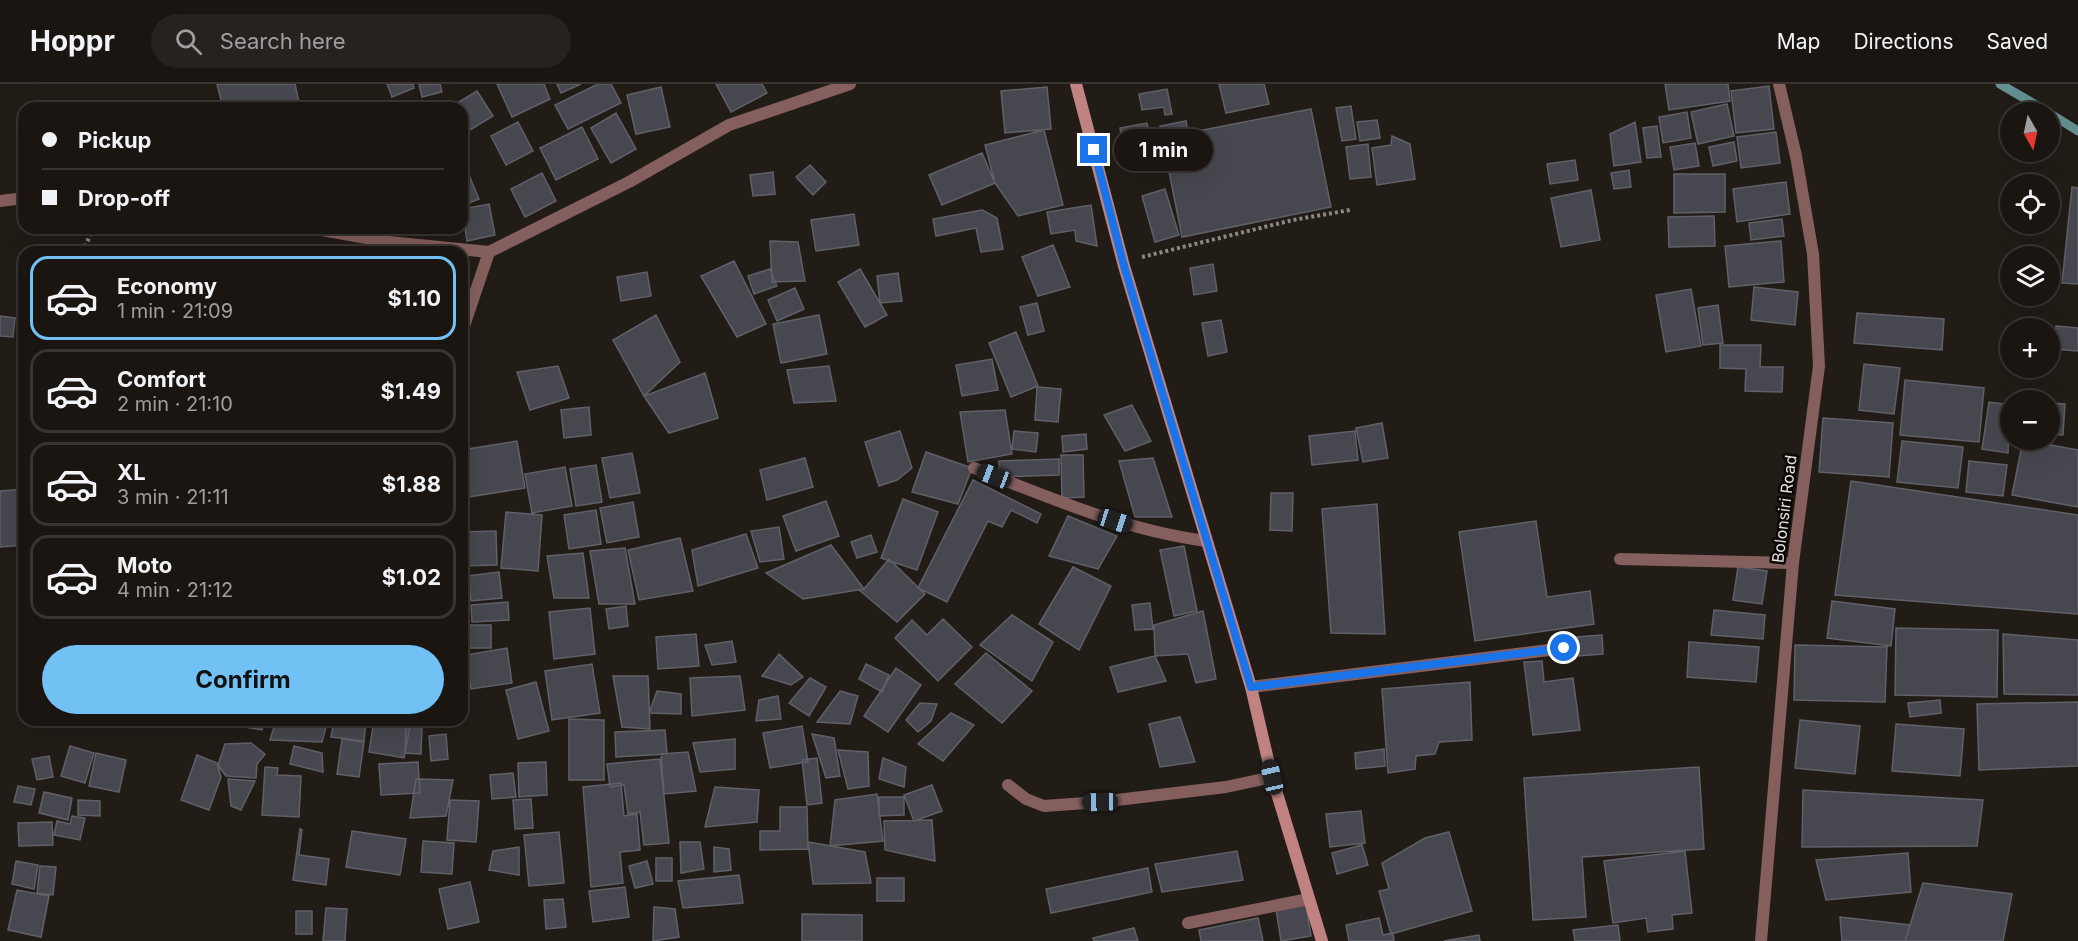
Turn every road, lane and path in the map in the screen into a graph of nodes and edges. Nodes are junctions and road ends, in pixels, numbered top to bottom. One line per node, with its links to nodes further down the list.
1 (850, 84): 10 (street)
2 (1076, 84): 11 (main road)
3 (1779, 84): 16 (street, Bolonsiri Road)
4 (18, 199): 5 (street)
5 (0, 201)
6 (1350, 210): 11 (path)
7 (344, 234): 8 (street)
8 (429, 246)
9 (468, 250): 10 (street)
10 (489, 252): 12 (street)
11 (1124, 261): 14 (main road)
12 (468, 314)
13 (974, 468): 14 (street)
14 (1206, 541): 18 (main road)
15 (1620, 559): 16 (street)
16 (1793, 563): 24 (street, Bolonsiri Road)
17 (1564, 648): 18 (street)
18 (1251, 687): 19 (main road)
19 (1272, 777): 20 (street); 21 (main road)
20 (1008, 785)
21 (1309, 899): 22 (street); 23 (main road)
22 (1188, 923)
23 (1322, 941)
24 (1761, 941)

